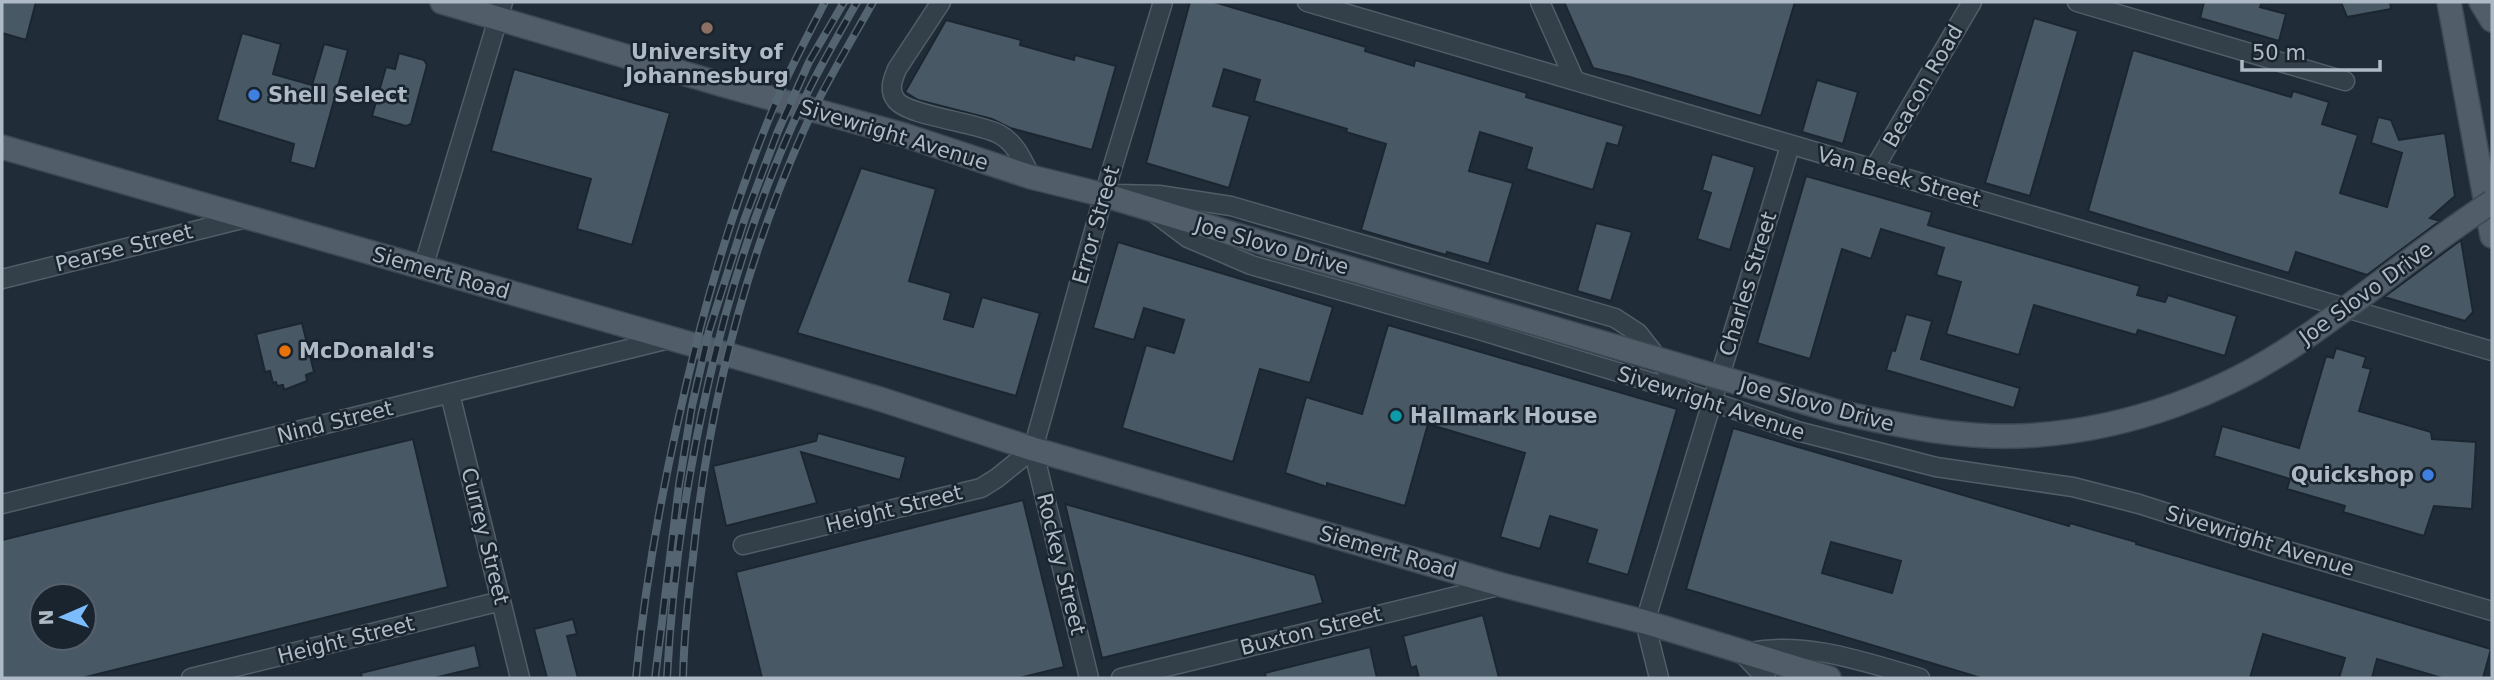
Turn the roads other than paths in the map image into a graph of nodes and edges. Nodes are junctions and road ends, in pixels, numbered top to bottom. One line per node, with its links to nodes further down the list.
1 (442, 2): 10 (main road, Sivewright Avenue)
2 (941, 2): 17 (street)
3 (1163, 2): 18 (street, Error Street)
4 (1307, 2): 12 (street, Van Beek Street)
5 (1540, 2): 12 (street)
6 (1972, 2): 16 (street, Beacon Road)
7 (2077, 2): 13 (street)
8 (2449, 2): 22 (main road)
9 (2482, 2): 11 (main road)
10 (500, 10): 17 (main road, Sivewright Avenue); 23 (street)
11 (2492, 20)
12 (1575, 81): 14 (street, Van Beek Street)
13 (2345, 81)
14 (1790, 146): 16 (street, Van Beek Street); 29 (street, Charles Street)
15 (2, 147): 21 (main road, Siemert Road)
16 (1874, 169): 26 (street, Van Beek Street)
17 (1031, 177): 18 (main road, Sivewright Avenue)
18 (1104, 195): 20 (main road, Joe Slovo Drive); 27 (street); 30 (street, Error Street)
19 (2492, 202): 20 (main road, Joe Slovo Drive, bridge)
20 (1147, 208): 27 (street, Sivewright Avenue)
21 (246, 218): 23 (main road, Siemert Road); 24 (street, Pearse Street)
22 (2492, 236)
23 (423, 268): 25 (main road, Siemert Road)
24 (2, 279)
25 (669, 339): 28 (street, Nind Street); 30 (main road, Siemert Road)
26 (2492, 351)
27 (1684, 392): 29 (street, Sivewright Avenue)
28 (450, 394): 31 (street, Nind Street); 34 (street, Currey Street)
29 (1712, 401): 35 (street, Sivewright Avenue); 36 (street, Charles Street)
30 (1033, 449): 32 (street, Height Street); 33 (main road, Siemert Road); 40 (street, Rockey Street)
31 (2, 504)
32 (743, 545)
33 (1502, 585): 36 (main road, Siemert Road); 41 (street, Buxton Street)
34 (501, 601): 38 (street, Height Street); 39 (street, Currey Street)
35 (2492, 611)
36 (1645, 622): 37 (main road, Siemert Road); 42 (street)
37 (1742, 653): 43 (street, Siemert Road); 44 (main road, Siemert Road); 45 (street, Siemert Road)
38 (191, 678)
39 (520, 678)
40 (1089, 678)
41 (1121, 678)
42 (1659, 678)
43 (1766, 678)
44 (1829, 678)
45 (1920, 678)

